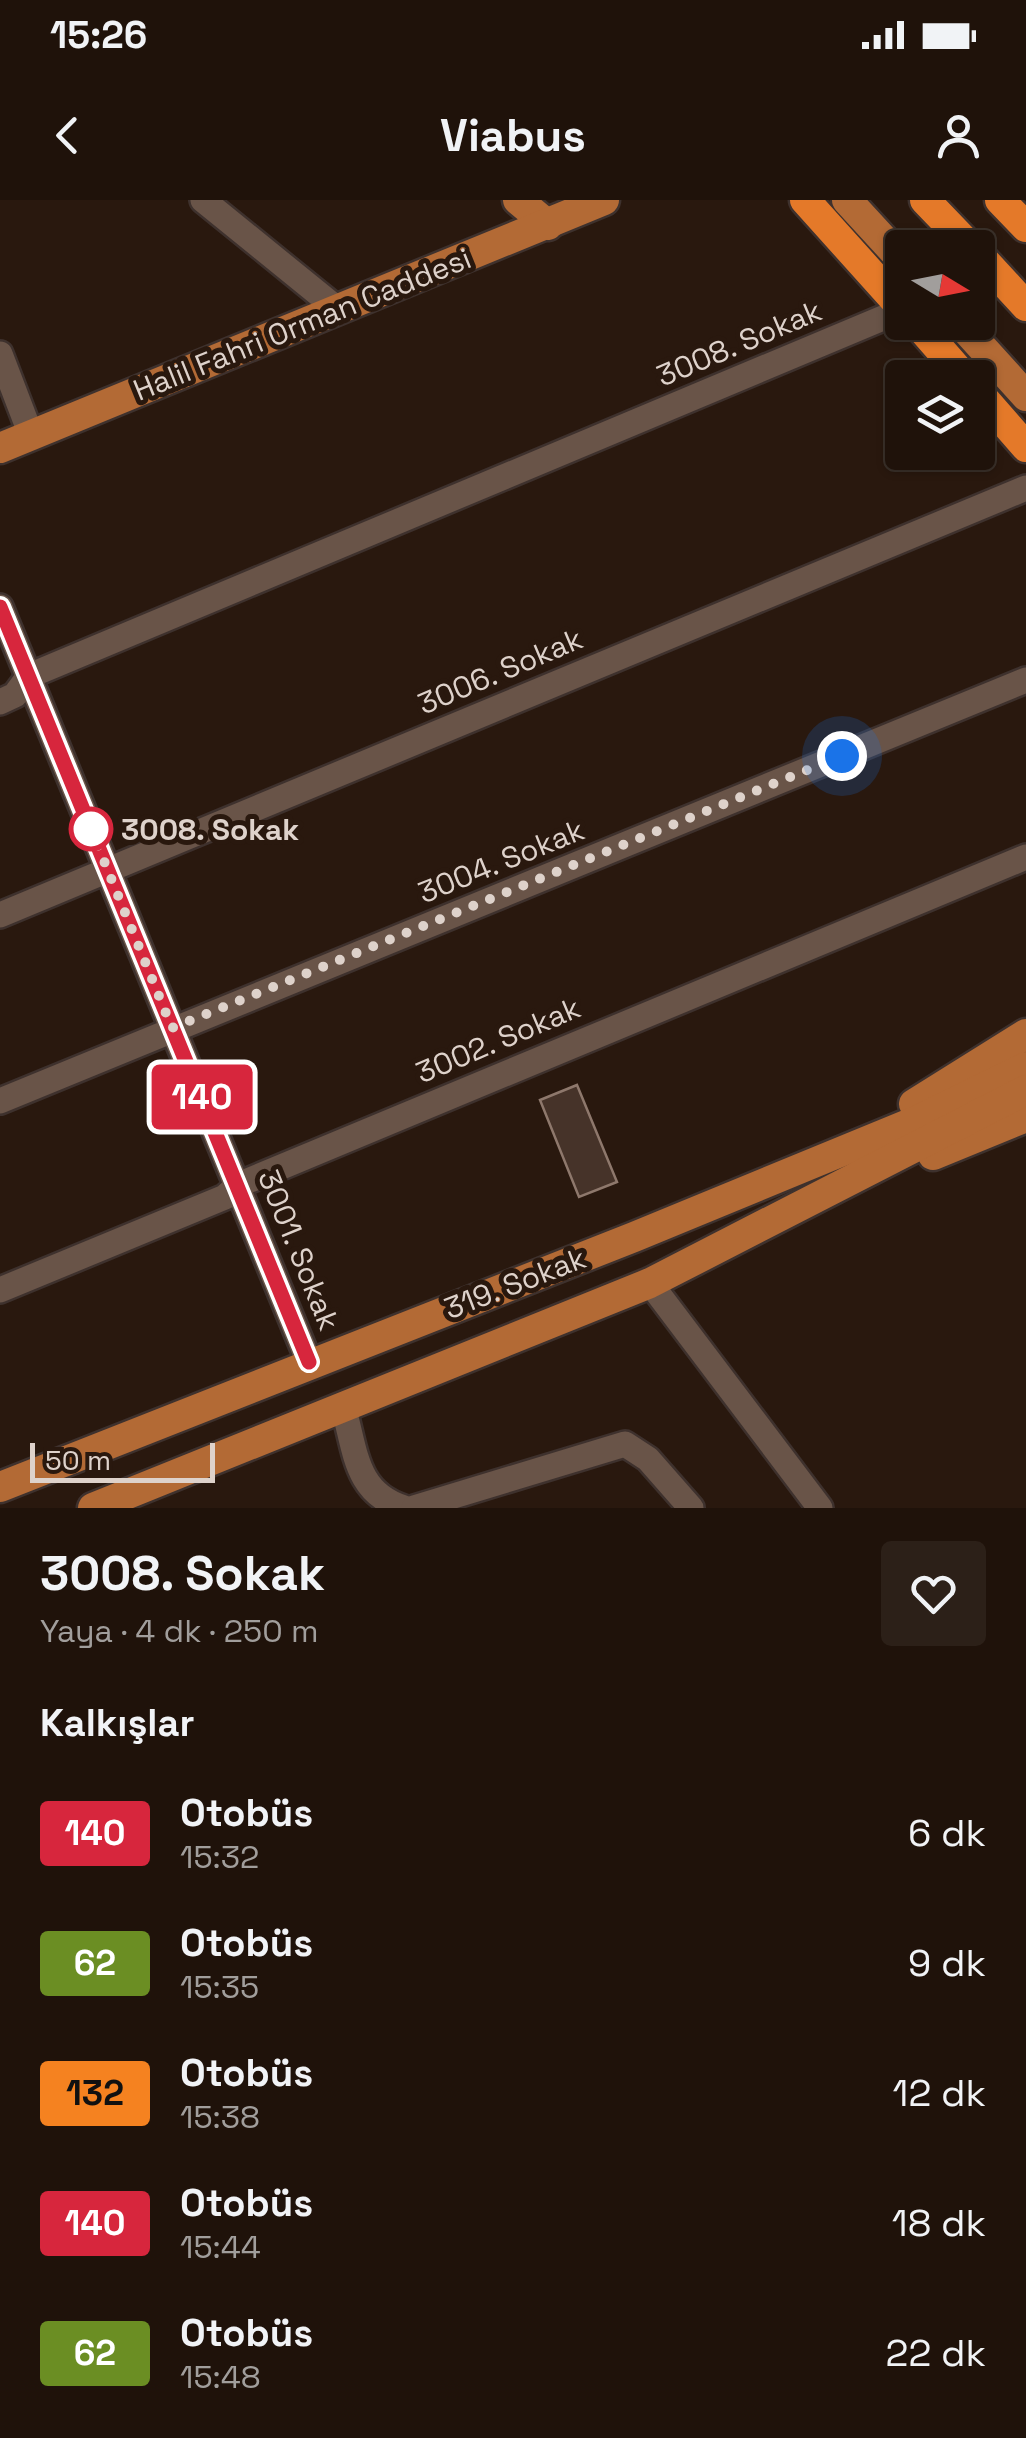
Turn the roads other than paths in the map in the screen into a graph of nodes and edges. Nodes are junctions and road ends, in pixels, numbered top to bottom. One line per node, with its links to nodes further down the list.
1 (203, 200): 15 (street)
2 (518, 200): 8 (main road)
3 (604, 200): 8 (main road, Halil Fahri Orman Caddesi)
4 (805, 200): 13 (highway)
5 (847, 200): 11 (main road)
6 (925, 200): 10 (highway)
7 (1000, 200): 9 (highway)
8 (548, 224): 15 (main road, Halil Fahri Orman Caddesi)
9 (1026, 227)
10 (954, 230)
11 (885, 241)
12 (995, 272): 14 (highway)
13 (885, 290)
14 (1026, 306)
15 (336, 308): 23 (main road, Halil Fahri Orman Caddesi)
16 (885, 316): 28 (street, 3008. Sokak)
17 (931, 340): 20 (highway)
18 (975, 340): 21 (main road)
19 (0, 354): 23 (street)
20 (949, 360)
21 (1026, 396)
22 (995, 411): 24 (highway)
23 (31, 435): 25 (main road, Halil Fahri Orman Caddesi)
24 (1026, 446)
25 (0, 448)
26 (1026, 488): 32 (street, 3006. Sokak)
27 (0, 607): 28 (street, 3001. Sokak)
28 (29, 676): 30 (street, 3008. Sokak); 32 (street, 3001. Sokak)
29 (1026, 680): 34 (street, 3004. Sokak)
30 (0, 702)
31 (1026, 857): 42 (street, 3002. Sokak)
32 (108, 869): 33 (street, 3006. Sokak); 34 (street, 3001. Sokak)
33 (0, 915)
34 (172, 1028): 38 (street, 3004. Sokak); 42 (street, 3001. Sokak)
35 (1026, 1034): 40 (main road)
36 (1026, 1067): 40 (main road, 319. Sokak)
37 (1026, 1090): 41 (main road, 319. Sokak)
38 (0, 1101)
39 (1026, 1117): 41 (main road)
40 (821, 1158): 45 (main road, 319. Sokak)
41 (882, 1168): 43 (main road, 319. Sokak)
42 (238, 1185): 44 (street, 3002. Sokak); 45 (street, 3001. Sokak)
43 (650, 1283): 46 (main road, 319. Sokak); 52 (street)
44 (0, 1290)
45 (309, 1362): 47 (main road, 319. Sokak)
46 (344, 1410): 48 (main road, 319. Sokak); 49 (street)
47 (0, 1487)
48 (93, 1508)
49 (404, 1508)
50 (414, 1508): 51 (street)
51 (691, 1508)
52 (820, 1508)

